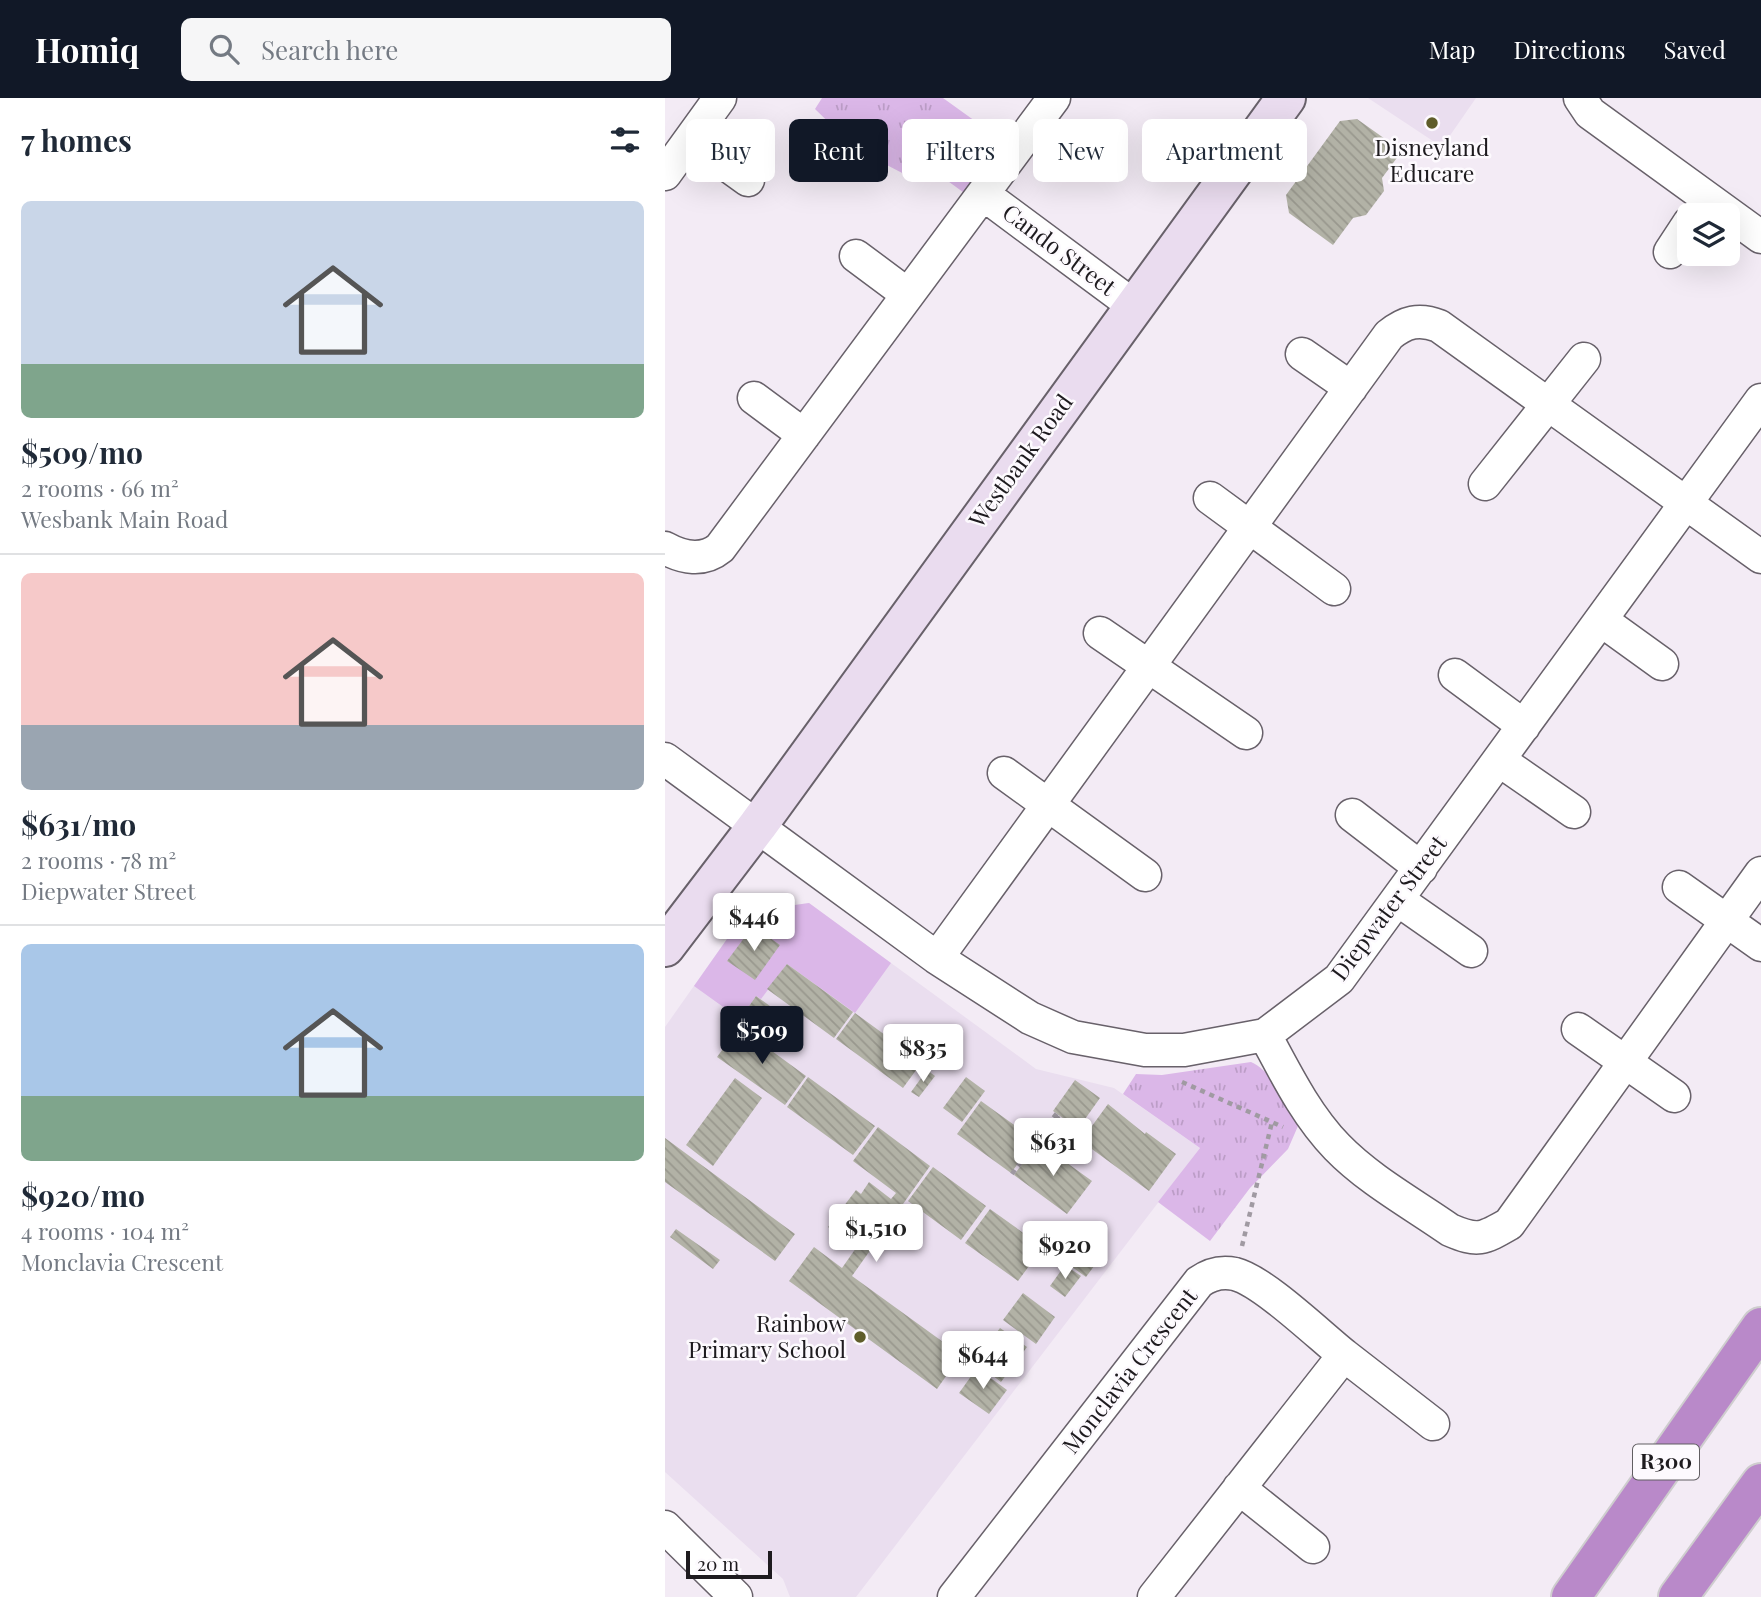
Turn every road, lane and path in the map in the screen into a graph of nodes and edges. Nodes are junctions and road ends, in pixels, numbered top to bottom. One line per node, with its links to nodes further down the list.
1 (720, 98): 5 (street)
2 (1054, 98): 8 (street)
3 (1286, 98): 16 (street, Westbank Road)
4 (1580, 98): 9 (street)
5 (705, 119)
6 (686, 146): 7 (street)
7 (665, 174)
8 (983, 194): 15 (street); 16 (street, Cando Street)
9 (1696, 203)
10 (1740, 226): 11 (street)
11 (1761, 237)
12 (1677, 241): 13 (street)
13 (1670, 252)
14 (856, 256): 15 (street)
15 (907, 294): 23 (street)
16 (1134, 306): 44 (street, Westbank Road)
17 (1302, 354): 19 (street)
18 (1584, 359): 22 (street)
19 (1351, 388): 22 (street); 27 (street)
20 (754, 398): 23 (street)
21 (1761, 400): 26 (street, Diepwater Street)
22 (1549, 405): 24 (street); 26 (street)
23 (804, 435): 28 (street)
24 (1485, 484)
25 (1209, 498): 27 (street)
26 (1686, 503): 29 (street); 31 (street, Diepwater Street)
27 (1249, 527): 30 (street); 34 (street)
28 (665, 548)
29 (1761, 557)
30 (1334, 589)
31 (1601, 620): 33 (street); 36 (street, Diepwater Street)
32 (1100, 633): 34 (street)
33 (1662, 664)
34 (1149, 666): 37 (street); 41 (street)
35 (1455, 676): 36 (street)
36 (1524, 726): 39 (street, Diepwater Street)
37 (1246, 733)
38 (665, 759): 44 (street, Diepwater Street)
39 (1499, 760): 42 (street); 45 (street, Diepwater Street)
40 (1004, 773): 41 (street)
41 (1047, 806): 47 (street); 54 (street)
42 (1574, 812)
43 (1352, 815): 45 (street)
44 (758, 825): 52 (street, Westbank Road); 54 (street, Diepwater Street)
45 (1421, 868): 49 (street, Diepwater Street)
46 (1761, 873): 50 (street)
47 (1145, 875)
48 (1679, 887): 50 (street)
49 (1398, 900): 53 (street); 56 (street, Diepwater Street)
50 (1726, 921): 51 (street); 58 (street)
51 (1761, 945)
52 (665, 947)
53 (1471, 950)
54 (937, 958): 57 (street, Diepwater Street)
55 (1579, 1029): 58 (street)
56 (1265, 1035): 57 (street, Diepwater Street); 59 (street)
57 (1145, 1051): 61 (path)
58 (1625, 1062): 60 (street); 62 (street)
59 (1290, 1083): 61 (path); 62 (street)
60 (1674, 1096)
61 (1272, 1123): 62 (path); 65 (path)
62 (1321, 1129)
63 (1084, 1137): 64 (path)
64 (1012, 1174)
65 (1235, 1274): 67 (street); 74 (street, Monclavia Crescent)
66 (1761, 1327): 76 (highway, R300)
67 (1344, 1355): 68 (street); 70 (street)
68 (1433, 1424)
69 (1761, 1483): 77 (highway)
70 (1239, 1488): 72 (street); 75 (street)
71 (665, 1527): 73 (street)
72 (1313, 1547)
73 (736, 1597)
74 (954, 1597)
75 (1154, 1597)
76 (1571, 1597)
77 (1678, 1597)

